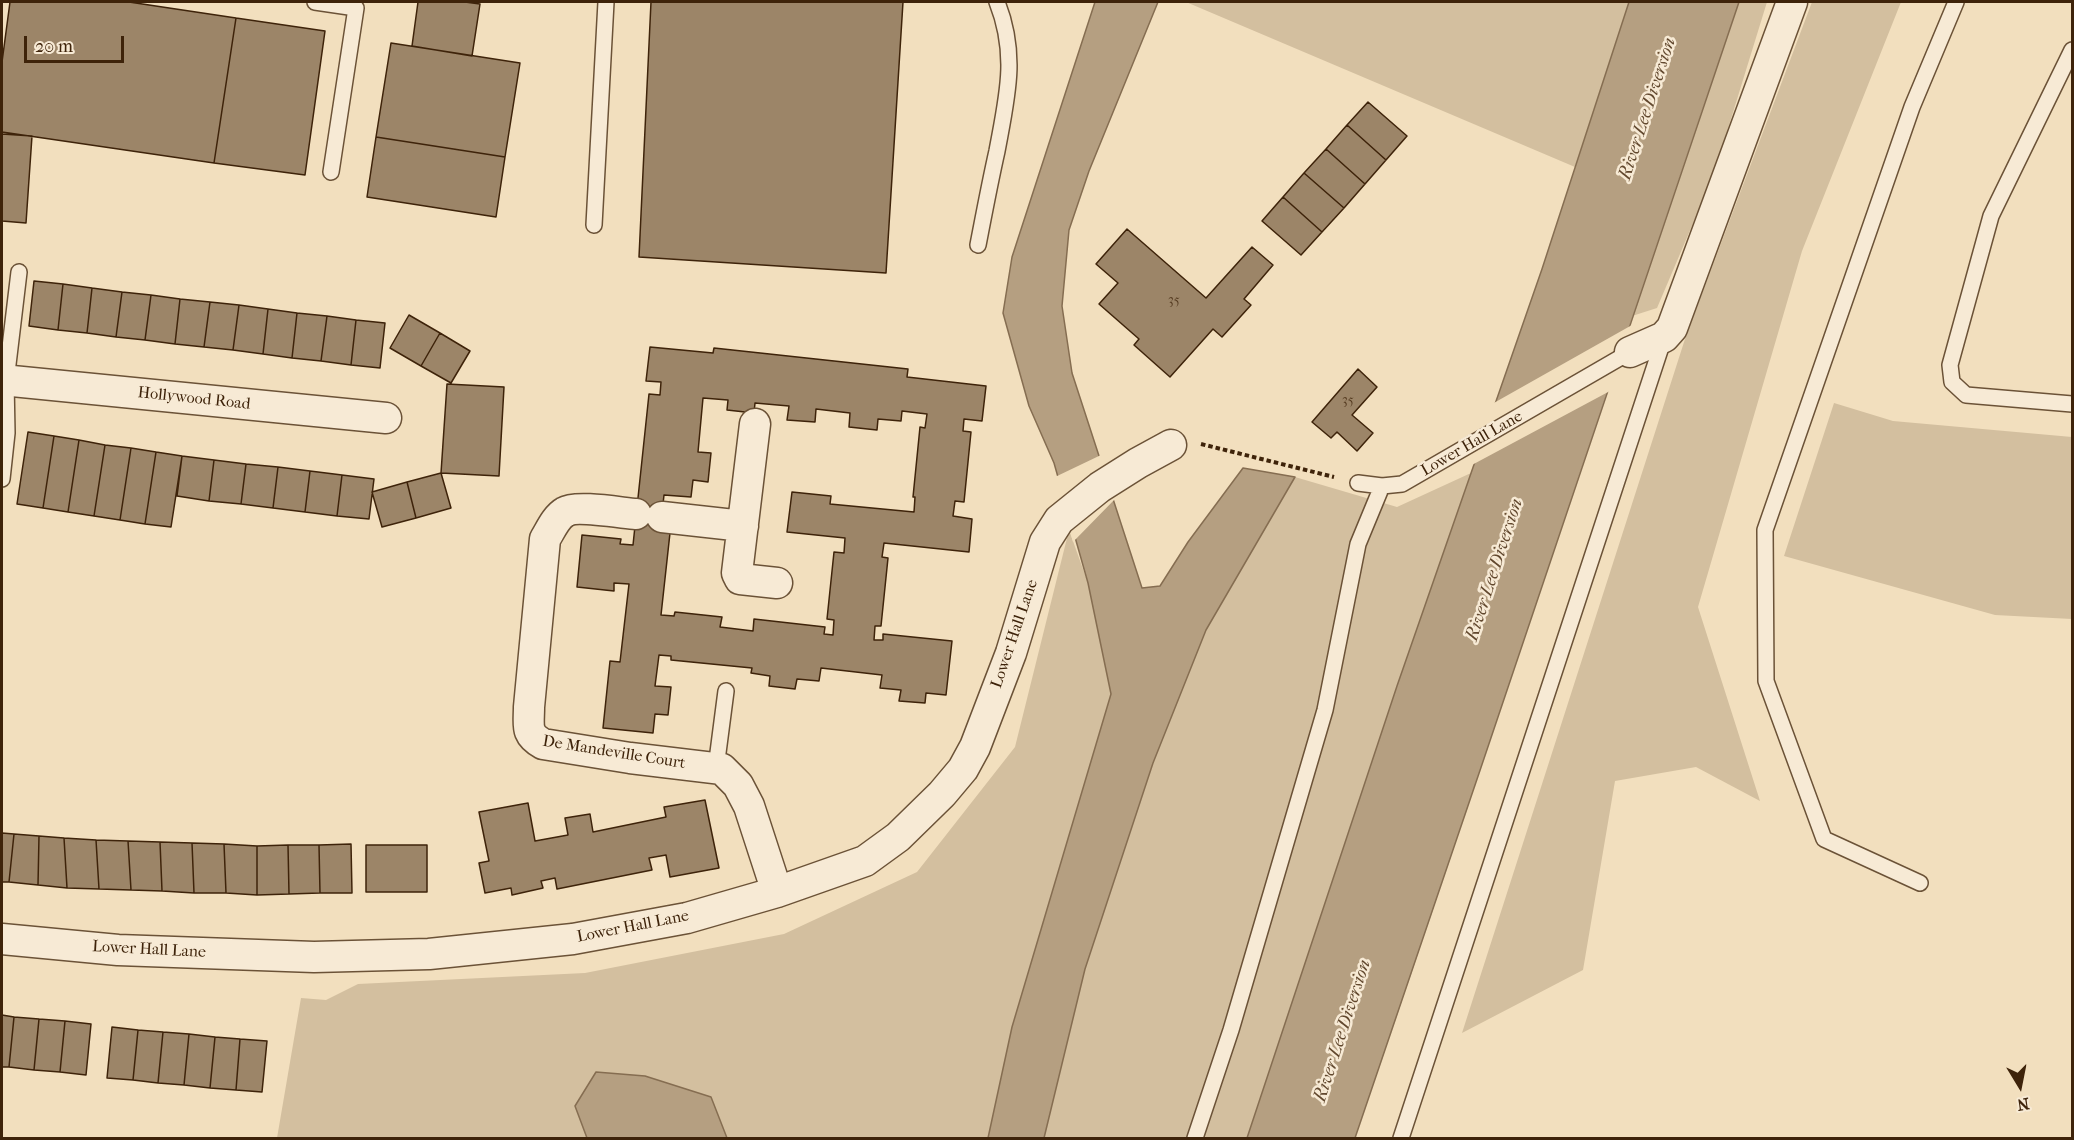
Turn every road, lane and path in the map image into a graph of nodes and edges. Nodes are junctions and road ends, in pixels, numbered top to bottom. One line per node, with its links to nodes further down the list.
1 (315, 2): 7 (lane)
2 (606, 2): 8 (lane)
3 (997, 2): 9 (lane)
4 (1792, 2): 11 (street)
5 (1956, 2): 25 (lane)
6 (2073, 50): 14 (lane)
7 (331, 172)
8 (594, 225)
9 (978, 245)
10 (20, 272): 13 (lane)
11 (1664, 337): 12 (street, Lower Hall Lane); 29 (lane)
12 (1630, 352): 20 (lane, Lower Hall Lane)
13 (4, 380): 15 (street, Hollywood Road); 18 (lane)
14 (2073, 404)
15 (386, 418)
16 (755, 424): 21 (street)
17 (1172, 445): 19 (path); 26 (street, Lower Hall Lane)
18 (2, 479)
19 (1358, 483): 20 (lane, Lower Hall Lane)
20 (1382, 486): 28 (lane)
21 (742, 526): 22 (street); 24 (street, De Mandeville Court)
22 (777, 583)
23 (726, 691): 24 (lane)
24 (716, 768): 26 (street)
25 (1920, 883)
26 (777, 892): 27 (street, Lower Hall Lane)
27 (2, 939)
28 (1195, 1138)
29 (1401, 1138)

